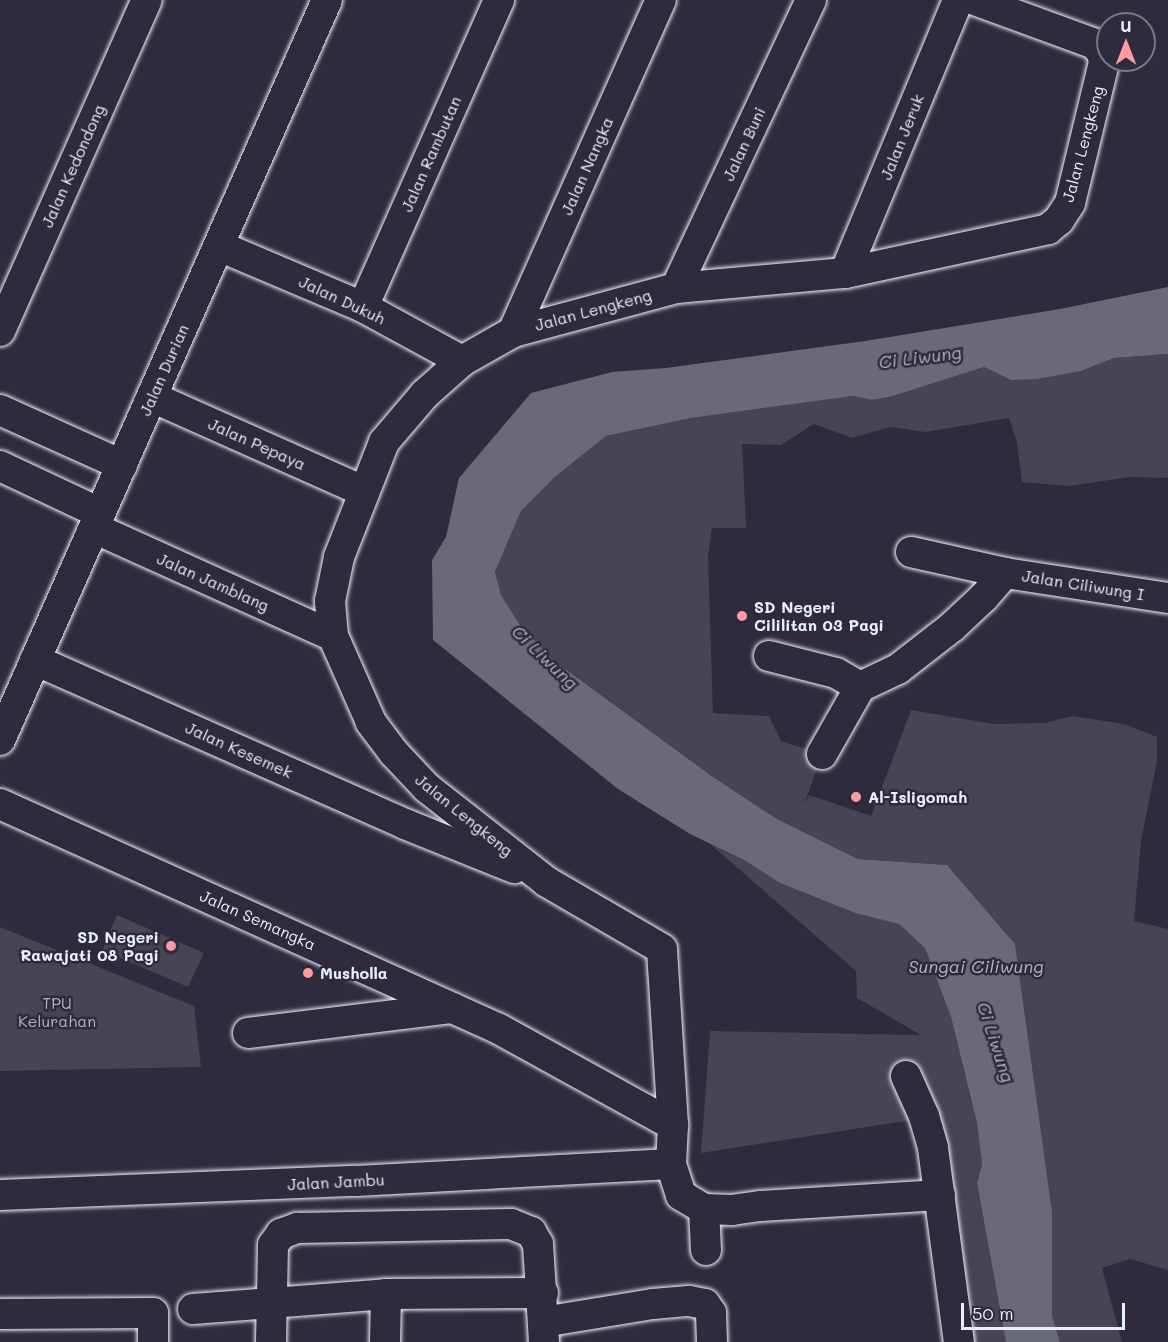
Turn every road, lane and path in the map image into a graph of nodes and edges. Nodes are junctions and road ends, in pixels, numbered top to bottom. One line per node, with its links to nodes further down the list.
1 (147, 0): 12 (street, Jalan Kedondong)
2 (327, 0): 8 (street, Jalan Durian)
3 (499, 0): 11 (street, Jalan Rambutan)
4 (661, 0): 13 (street, Jalan Nangka)
5 (811, 0): 10 (street, Jalan Buni)
6 (958, 0): 9 (street, Jalan Jeruk)
7 (975, 0): 9 (street, Jalan Lengkeng)
8 (219, 246): 11 (street, Jalan Dukuh); 15 (street, Jalan Durian)
9 (845, 273): 10 (street, Jalan Lengkeng)
10 (676, 288): 13 (street, Jalan Lengkeng)
11 (363, 307): 14 (street, Jalan Dukuh)
12 (0, 331)
13 (513, 332): 14 (street, Jalan Lengkeng)
14 (462, 361): 19 (street, Jalan Lengkeng)
15 (152, 397): 17 (street, Jalan Durian); 19 (street, Jalan Pepaya)
16 (0, 410): 17 (street)
17 (122, 465): 20 (street, Jalan Durian)
18 (0, 466): 20 (street, Jalan Jamblang)
19 (363, 491): 24 (street, Jalan Lengkeng)
20 (97, 521): 24 (street, Jalan Jamblang); 26 (street, Jalan Durian)
21 (911, 552): 22 (street)
22 (1005, 573): 23 (street, Jalan Ciliwung I); 27 (street, Jalan Ciliwung I)
23 (1168, 598)
24 (333, 636): 30 (street, Jalan Lengkeng)
25 (769, 656): 27 (street)
26 (35, 660): 28 (street, Jalan Durian); 32 (street, Jalan Kesemek)
27 (860, 687): 29 (street)
28 (0, 740)
29 (822, 754)
30 (427, 788): 32 (street); 33 (street, Jalan Lengkeng)
31 (0, 804): 34 (street, Jalan Semangka)
32 (405, 824): 33 (street, Jalan Lengkeng)
33 (547, 882): 37 (street, Jalan Lengkeng)
34 (452, 1008): 35 (street); 37 (street, Jalan Semangka)
35 (248, 1033)
36 (906, 1076): 40 (street)
37 (673, 1125): 38 (street, Jalan Lengkeng)
38 (671, 1164): 39 (street, Jalan Jambu); 41 (street)
39 (0, 1195)
40 (940, 1195): 41 (street); 53 (street)
41 (704, 1209): 42 (street)
42 (706, 1250)
43 (543, 1293): 44 (street); 45 (street); 48 (street)
44 (386, 1294): 45 (street); 51 (street)
45 (270, 1302): 46 (street); 50 (street)
46 (193, 1309)
47 (0, 1314): 49 (street)
48 (543, 1332): 52 (street)
49 (153, 1342)
50 (271, 1342)
51 (385, 1342)
52 (712, 1342)
53 (959, 1342)

